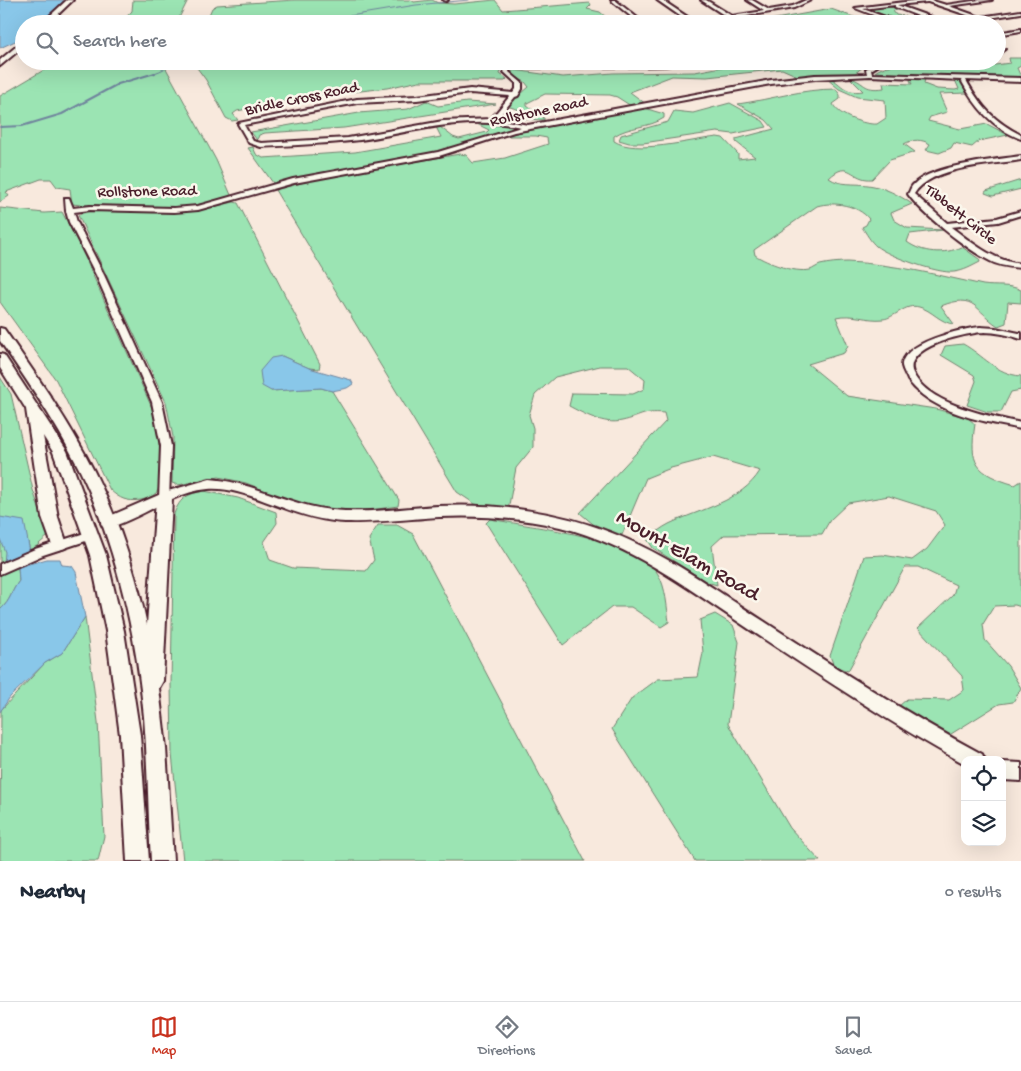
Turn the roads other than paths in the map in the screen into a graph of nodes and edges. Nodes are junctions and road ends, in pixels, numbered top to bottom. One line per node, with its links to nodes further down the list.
1 (70, 0): 16 (highway)
2 (76, 0): 17 (highway)
3 (614, 0): 18 (street)
4 (659, 0): 19 (street)
5 (703, 0): 20 (street)
6 (749, 0): 14 (street)
7 (794, 0): 12 (street)
8 (809, 0): 12 (street)
9 (931, 0): 11 (street); 13 (street)
10 (990, 0): 13 (street)
11 (893, 4): 22 (street); 23 (street)
12 (803, 5): 14 (street)
13 (945, 6): 24 (street)
14 (769, 12): 21 (street)
15 (1021, 12): 25 (street)
16 (54, 15)
17 (60, 15)
18 (632, 15)
19 (680, 15)
20 (727, 15)
21 (750, 15)
22 (877, 15)
23 (921, 15)
24 (971, 15)
25 (1000, 15)
26 (1021, 30): 27 (street)
27 (1006, 32)
28 (15, 50): 30 (highway)
29 (15, 56): 31 (highway)
30 (0, 64)
31 (0, 70)
32 (508, 70): 37 (street)
33 (868, 70): 34 (street)
34 (870, 75): 35 (street, Rollstone Road); 39 (street, Rollstone Road)
35 (963, 78): 36 (street, Rollstone Road); 40 (street)
36 (1021, 80)
37 (516, 95): 38 (street); 38 (street, Bridle Cross Road)
38 (493, 120): 39 (street, Bridle Cross Road)
39 (530, 127): 43 (street, Rollstone Road)
40 (1021, 138)
41 (1021, 158): 45 (street, Tibbett Circle)
42 (67, 199): 43 (street)
43 (69, 211): 52 (street)
44 (1021, 213): 45 (street)
45 (947, 225): 46 (street, Tibbett Circle)
46 (1021, 266)
47 (0, 332): 53 (highway)
48 (1021, 336): 51 (street)
49 (0, 358): 50 (highway)
50 (30, 402): 54 (highway); 55 (highway)
51 (1021, 426)
52 (164, 500): 53 (main road, Mount Elam Road); 57 (highway); 58 (main road, Mount Elam Road)
53 (108, 523): 57 (highway)
54 (91, 534): 55 (street); 61 (highway)
55 (59, 544): 56 (street)
56 (0, 569)
57 (156, 747): 62 (highway)
58 (969, 756)
59 (1006, 771): 60 (main road)
60 (1021, 772)
61 (138, 861)
62 (162, 861)

